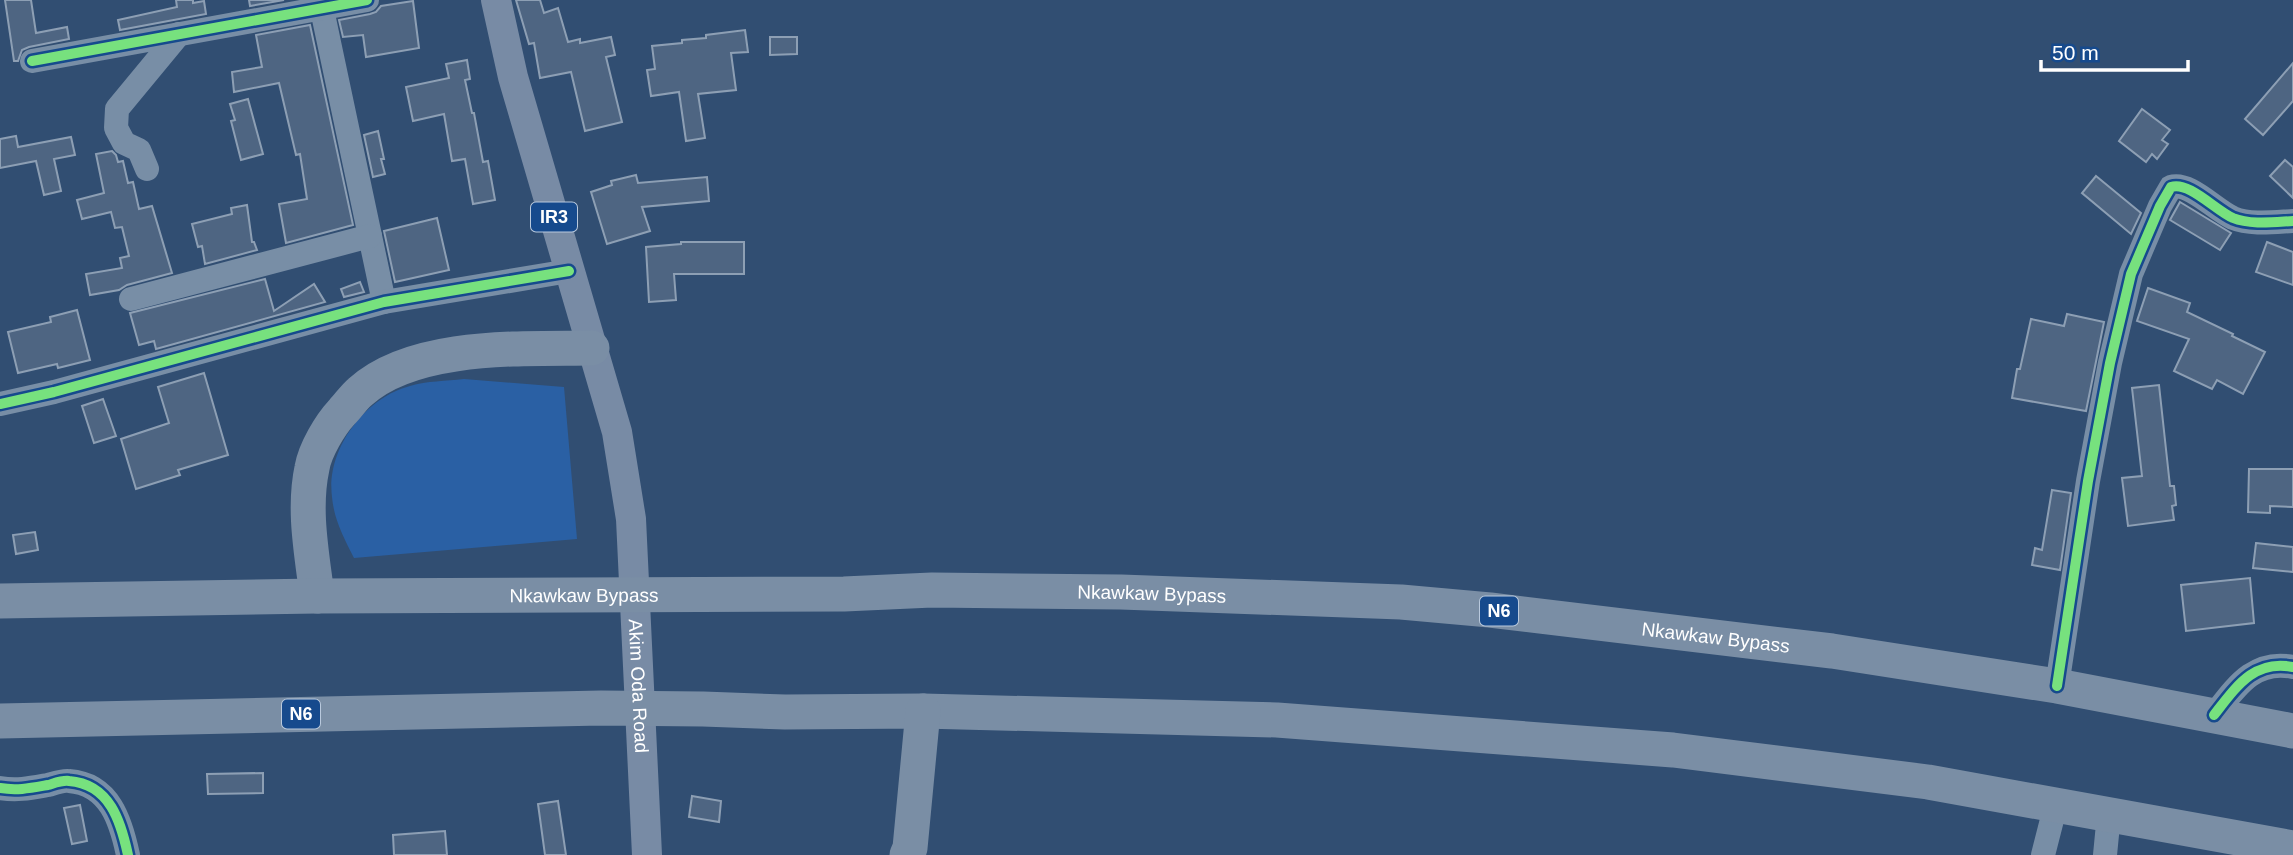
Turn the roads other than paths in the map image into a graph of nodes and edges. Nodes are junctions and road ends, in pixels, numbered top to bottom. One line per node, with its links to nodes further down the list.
1 (367, 0): 3 (street)
2 (496, 0): 9 (main road, IR3)
3 (321, 4): 4 (street); 8 (street)
4 (179, 34): 5 (street); 6 (street)
5 (32, 61)
6 (147, 169)
7 (2293, 221): 17 (street)
8 (370, 236): 10 (street); 11 (street)
9 (569, 271): 11 (street); 12 (main road, IR3)
10 (131, 299)
11 (384, 302): 13 (street)
12 (592, 348): 14 (highway); 27 (main road, Akim Oda Road / IR3)
13 (0, 404)
14 (317, 596): 15 (highway, Nkawkaw Bypass / N6); 17 (highway, Nkawkaw Bypass / N6)
15 (0, 601)
16 (2293, 667): 19 (street)
17 (2057, 685): 19 (highway, Nkawkaw Bypass / N6)
18 (923, 711): 20 (highway, N6); 23 (highway, N6); 28 (highway)
19 (2214, 715): 21 (highway, Nkawkaw Bypass / N6)
20 (0, 720)
21 (2293, 731)
22 (0, 788): 26 (street)
23 (2056, 804): 24 (highway, N6); 29 (street)
24 (2109, 814): 25 (highway, N6); 30 (street)
25 (2293, 848)
26 (128, 855)
27 (647, 855)
28 (907, 855)
29 (2043, 855)
30 (2105, 855)

